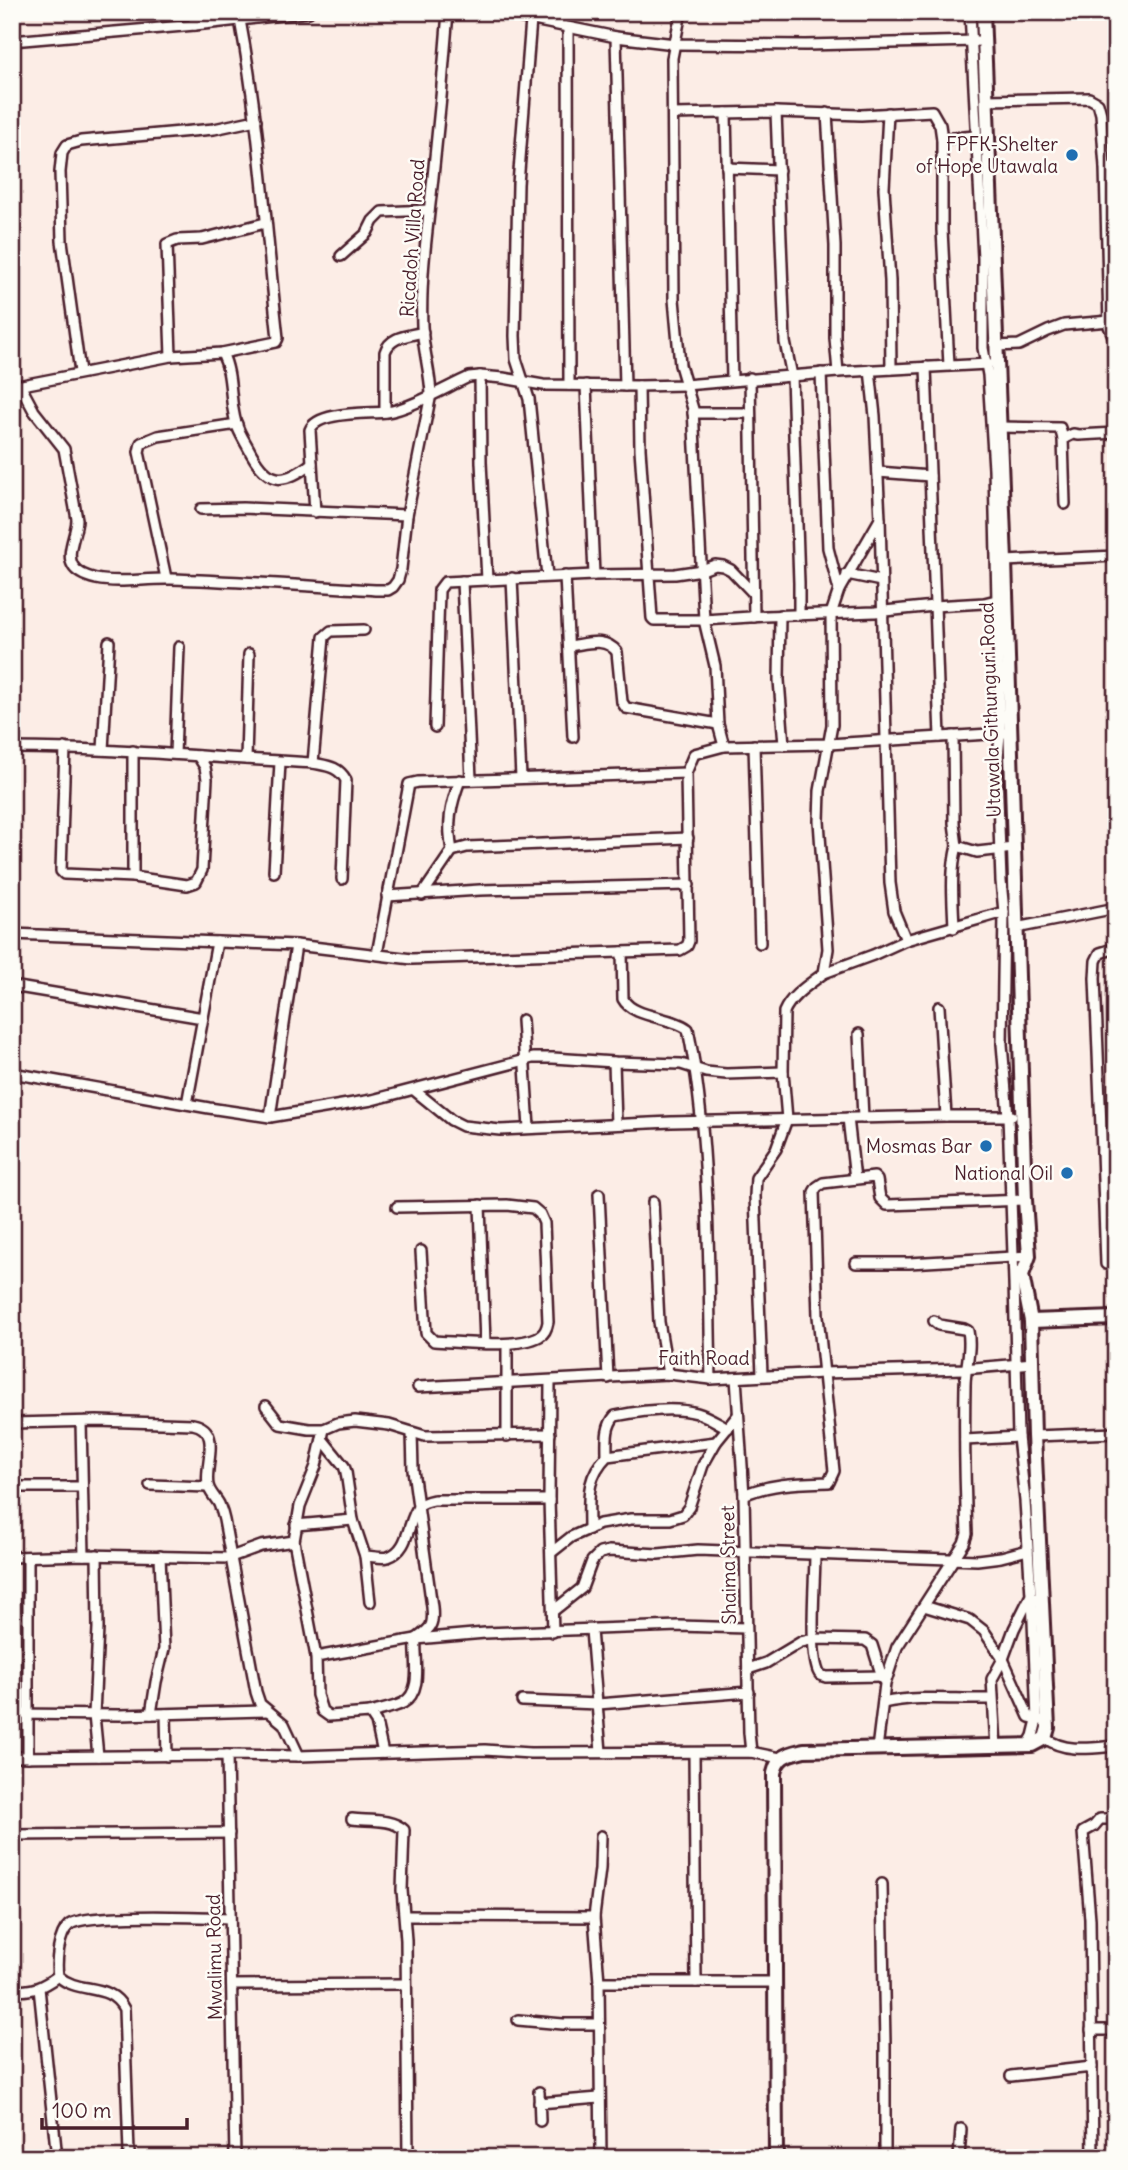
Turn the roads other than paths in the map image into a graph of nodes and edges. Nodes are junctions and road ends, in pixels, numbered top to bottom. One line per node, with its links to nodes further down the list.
1 (193, 12): 10 (street)
2 (309, 12): 8 (street)
3 (448, 12): 29 (street, Ricadoh Villa Road)
4 (495, 12): 9 (street)
5 (681, 12): 15 (street)
6 (970, 12): 14 (street)
7 (983, 12): 14 (street, Utawala Githunguri Road)
8 (240, 20): 10 (street); 22 (street)
9 (531, 20): 11 (street); 50 (street)
10 (195, 25): 13 (street)
11 (568, 29): 12 (street); 51 (street)
12 (616, 37): 15 (street); 55 (street)
13 (12, 41)
14 (978, 41): 15 (street); 16 (street, Utawala Githunguri Road); 23 (street)
15 (675, 44): 21 (street)
16 (986, 100): 25 (street); 35 (street, Utawala Githunguri Road)
17 (776, 112): 18 (street); 19 (street); 28 (street)
18 (726, 113): 21 (street); 26 (street)
19 (827, 113): 20 (street); 44 (street)
20 (888, 113): 24 (street); 41 (street)
21 (673, 114): 53 (street)
22 (256, 120): 30 (street); 43 (street)
23 (975, 136): 24 (street); 39 (street)
24 (942, 139): 38 (street)
25 (1105, 167): 27 (street); 32 (street)
26 (727, 168): 28 (street); 49 (street)
27 (1116, 168)
28 (779, 170): 47 (street)
29 (429, 209): 31 (street); 33 (street, Ricadoh Villa Road)
30 (265, 223): 36 (street); 37 (street)
31 (341, 256)
32 (1109, 321): 34 (street); 35 (street)
33 (423, 332): 57 (street, Ricadoh Villa Road); 58 (street)
34 (1116, 343)
35 (996, 346): 39 (street, Utawala Githunguri Road)
36 (222, 353): 37 (street); 61 (street)
37 (171, 356): 43 (street)
38 (948, 365): 39 (street); 40 (street)
39 (991, 365): 62 (street, Utawala Githunguri Road); 88 (street)
40 (926, 367): 41 (street); 67 (street)
41 (891, 369): 42 (street)
42 (870, 370): 44 (street); 66 (street)
43 (80, 372): 54 (street)
44 (838, 372): 45 (street)
45 (821, 373): 47 (street); 86 (street)
46 (480, 376): 50 (street); 57 (street); 83 (street)
47 (792, 376): 48 (street); 93 (street)
48 (750, 379): 49 (street); 60 (street)
49 (732, 380): 53 (street)
50 (524, 382): 51 (street); 79 (street)
51 (569, 385): 52 (street)
52 (586, 385): 55 (street); 78 (street)
53 (685, 385): 56 (street); 59 (street)
54 (16, 386): 81 (street)
55 (625, 386): 56 (street)
56 (639, 386): 76 (street)
57 (431, 394): 58 (street); 71 (street, Ricadoh Villa Road)
58 (384, 412): 65 (street)
59 (693, 413): 60 (street); 75 (street)
60 (750, 413): 87 (street)
61 (237, 424): 65 (street); 81 (street)
62 (999, 427): 64 (street); 74 (street, Utawala Githunguri Road)
63 (1116, 433): 64 (street)
64 (1063, 439): 68 (street)
65 (313, 463): 70 (street)
66 (878, 472): 67 (street); 72 (street)
67 (930, 477): 89 (street)
68 (1065, 504)
69 (201, 509): 70 (street)
70 (315, 512): 71 (street)
71 (407, 515): 81 (street, Ricadoh Villa Road)
72 (880, 519): 77 (street); 85 (street)
73 (1116, 556): 74 (street)
74 (1005, 561): 88 (street, Utawala Githunguri Road)
75 (702, 570): 76 (street); 87 (street); 95 (street)
76 (647, 574): 78 (street); 95 (street)
77 (847, 574): 85 (street); 86 (street)
78 (594, 575): 80 (street)
79 (547, 576): 80 (street); 82 (street)
80 (565, 576): 98 (street)
81 (166, 578)
82 (512, 578): 83 (street); 122 (street)
83 (488, 580): 84 (street)
84 (462, 581): 102 (street); 123 (street)
85 (881, 581): 90 (street)
86 (839, 590): 91 (street)
87 (753, 593): 94 (street)
88 (1000, 599): 89 (street); 103 (street, Utawala Githunguri Road)
89 (934, 606): 90 (street); 106 (street)
90 (882, 611): 91 (street); 107 (street)
91 (831, 614): 93 (street); 108 (street)
92 (780, 615): 93 (street); 94 (street); 110 (street)
93 (799, 615)
94 (754, 617): 95 (street)
95 (704, 620): 101 (street)
96 (364, 630): 120 (street)
97 (108, 642): 114 (street)
98 (569, 646): 101 (street); 105 (street)
99 (179, 647): 116 (street)
100 (249, 654): 118 (street)
101 (718, 723): 111 (street)
102 (435, 727)
103 (1005, 733): 104 (street); 127 (street, Utawala Githunguri Road); 129 (street)
104 (953, 736): 106 (street); 126 (street)
105 (573, 737)
106 (940, 737): 107 (street)
107 (885, 741): 108 (street); 142 (street)
108 (829, 744): 110 (street); 149 (street)
109 (754, 745): 110 (street); 111 (street); 144 (street)
110 (783, 745)
111 (724, 746): 121 (street)
112 (12, 748): 113 (street)
113 (65, 748): 114 (street); 131 (street)
114 (103, 750): 115 (street)
115 (133, 751): 116 (street); 131 (street)
116 (175, 754): 117 (street)
117 (198, 756): 118 (street); 131 (street)
118 (246, 759): 119 (street)
119 (280, 761): 120 (street); 130 (street)
120 (313, 763): 132 (street)
121 (686, 773): 122 (street); 125 (street)
122 (521, 778): 123 (street)
123 (471, 779): 124 (street)
124 (460, 780): 128 (street); 135 (street)
125 (688, 838): 128 (street); 133 (street)
126 (957, 846): 129 (street); 139 (street)
127 (1014, 848): 129 (street); 136 (street, Utawala Githunguri Road)
128 (452, 851): 134 (street)
129 (1000, 851): 136 (street)
130 (274, 872)
131 (133, 877)
132 (342, 878)
133 (689, 885): 134 (street); 147 (street)
134 (422, 895): 135 (street)
135 (387, 896): 148 (street)
136 (1009, 896): 138 (street); 140 (street, Utawala Githunguri Road)
137 (1116, 908): 140 (street)
138 (1004, 912): 139 (street); 164 (street)
139 (954, 928): 142 (street)
140 (1017, 928): 163 (street, Utawala Githunguri Road)
141 (12, 934): 143 (street)
142 (906, 940): 149 (street)
143 (217, 942): 145 (street); 152 (street)
144 (760, 943)
145 (296, 945): 148 (street); 165 (street)
146 (1116, 948): 172 (street)
147 (622, 953): 148 (street); 157 (street)
148 (377, 954)
149 (824, 973): 158 (street)
150 (12, 986): 152 (street)
151 (939, 1007): 162 (street)
152 (203, 1018): 161 (street)
153 (522, 1020): 155 (street)
154 (859, 1034): 167 (street)
155 (526, 1060): 156 (street); 160 (street); 171 (street)
156 (614, 1062): 157 (street); 170 (street)
157 (696, 1069): 158 (street); 169 (street)
158 (783, 1072): 168 (street)
159 (12, 1073): 161 (street)
160 (414, 1090): 165 (street); 171 (street)
161 (187, 1104): 165 (street)
162 (946, 1115): 164 (street); 167 (street)
163 (1023, 1115): 164 (street); 176 (street, Utawala Githunguri Road)
164 (1008, 1116): 177 (street)
165 (271, 1117)
166 (848, 1118): 167 (street); 168 (street); 174 (street)
167 (863, 1118)
168 (787, 1119): 169 (street); 196 (street)
169 (701, 1121): 170 (street); 199 (street)
170 (616, 1124): 171 (street)
171 (529, 1128)
172 (1102, 1152): 173 (street); 185 (street)
173 (1116, 1152)
174 (855, 1179): 177 (street); 194 (street)
175 (599, 1194): 197 (street)
176 (1025, 1200): 177 (street); 183 (street, Utawala Githunguri Road)
177 (1010, 1201): 182 (street)
178 (653, 1202): 195 (street)
179 (480, 1205): 180 (street); 189 (street); 190 (street)
180 (397, 1207)
181 (421, 1251): 189 (street)
182 (1013, 1256): 183 (street); 184 (street); 192 (street)
183 (1029, 1256): 188 (street, Utawala Githunguri Road)
184 (856, 1263)
185 (1106, 1264)
186 (1116, 1318): 188 (street)
187 (934, 1321): 193 (street)
188 (1031, 1321): 191 (street, Utawala Githunguri Road)
189 (485, 1343): 190 (street)
190 (507, 1345): 201 (street)
191 (1033, 1363): 192 (street, Faith Road); 213 (street, Utawala Githunguri Road)
192 (1015, 1364): 193 (street, Faith Road); 214 (street)
193 (968, 1368): 194 (street, Faith Road); 216 (street)
194 (823, 1373): 196 (street, Faith Road); 223 (street)
195 (668, 1374): 197 (street, Faith Road); 199 (street, Faith Road)
196 (762, 1375): 198 (street, Faith Road)
197 (608, 1378): 200 (street, Faith Road)
198 (736, 1378): 199 (street, Faith Road); 204 (street, Shaima Street)
199 (711, 1379)
200 (550, 1381): 201 (street, Faith Road); 211 (street)
201 (507, 1384): 202 (street, Faith Road); 212 (street)
202 (418, 1387)
203 (266, 1406): 208 (street)
204 (738, 1415): 207 (street); 223 (street, Shaima Street)
205 (80, 1422): 206 (street); 221 (street); 222 (street)
206 (12, 1423)
207 (728, 1428): 217 (street); 218 (street)
208 (324, 1429): 209 (street); 215 (street)
209 (412, 1433): 212 (street); 225 (street)
210 (1116, 1433): 213 (street)
211 (550, 1434): 212 (street); 224 (street)
212 (507, 1436)
213 (1034, 1436): 267 (street, Utawala Githunguri Road)
214 (1018, 1437): 216 (street); 230 (street)
215 (323, 1440): 226 (street); 227 (street)
216 (965, 1440): 241 (street)
217 (716, 1442): 218 (street); 228 (street)
218 (607, 1456): 228 (street)
219 (150, 1485): 222 (street)
220 (12, 1487): 221 (street)
221 (82, 1487): 234 (street)
222 (208, 1487): 240 (street)
223 (744, 1495): 232 (street, Shaima Street)
224 (549, 1500): 225 (street); 231 (street)
225 (419, 1506): 237 (street); 249 (street)
226 (353, 1520): 227 (street); 237 (street)
227 (296, 1525): 229 (street)
228 (589, 1529): 231 (street)
229 (294, 1541): 240 (street); 251 (street)
230 (1028, 1550): 241 (street); 242 (street)
231 (552, 1552): 245 (street)
232 (745, 1552): 233 (street); 245 (street); 246 (street, Shaima Street)
233 (815, 1554): 241 (street); 250 (street)
234 (84, 1555): 235 (street); 239 (street)
235 (97, 1555): 236 (street); 266 (street)
236 (160, 1556): 240 (street); 263 (street)
237 (365, 1556): 243 (street)
238 (12, 1557): 239 (street)
239 (29, 1557): 265 (street)
240 (232, 1557): 260 (street)
241 (955, 1558): 244 (street)
242 (1031, 1595): 252 (street); 267 (street)
243 (370, 1602)
244 (925, 1606): 252 (street); 254 (street)
245 (553, 1611): 248 (street)
246 (746, 1628): 247 (street); 253 (street, Shaima Street)
247 (591, 1630): 248 (street); 259 (street)
248 (553, 1632): 249 (street)
249 (416, 1639): 251 (street); 261 (street)
250 (814, 1639): 253 (street); 254 (street); 254 (street)
251 (316, 1657): 261 (street)
252 (1003, 1659): 256 (street); 267 (street)
253 (748, 1669): 255 (street, Shaima Street)
254 (884, 1680): 258 (street)
255 (749, 1692): 259 (street); 274 (street, Shaima Street)
256 (992, 1699): 258 (street); 271 (street)
257 (522, 1701): 259 (street)
258 (883, 1703): 272 (street)
259 (598, 1704): 273 (street)
260 (267, 1711): 264 (street); 280 (street)
261 (370, 1713): 275 (street)
262 (12, 1714): 265 (street)
263 (151, 1714): 264 (street); 266 (street)
264 (166, 1714): 279 (street)
265 (27, 1715): 266 (street); 282 (street)
266 (93, 1715): 278 (street)
267 (1042, 1721): 268 (street, Utawala Githunguri Road); 269 (street)
268 (1045, 1738): 269 (street); 270 (street)
269 (1028, 1745): 271 (street)
270 (1116, 1746)
271 (996, 1747): 272 (street)
272 (877, 1749): 283 (street)
273 (601, 1752): 275 (street); 276 (street)
274 (751, 1752): 276 (street); 283 (street)
275 (383, 1753): 280 (street)
276 (694, 1753): 295 (street)
277 (227, 1755): 279 (street); 280 (street); 286 (street, Mwalimu Road)
278 (98, 1756): 279 (street); 282 (street)
279 (167, 1756)
280 (299, 1756)
281 (12, 1757): 282 (street)
282 (28, 1757)
283 (780, 1758): 296 (street)
284 (352, 1819): 290 (street)
285 (1116, 1819): 303 (street)
286 (229, 1833): 287 (street); 292 (street, Mwalimu Road)
287 (12, 1835)
288 (601, 1836): 291 (street)
289 (882, 1884): 318 (street)
290 (405, 1916): 291 (street); 297 (street)
291 (594, 1917): 294 (street)
292 (230, 1918): 293 (street); 298 (street, Mwalimu Road)
293 (58, 1976): 299 (street); 313 (street)
294 (599, 1982): 295 (street); 302 (street)
295 (696, 1982): 296 (street)
296 (775, 1982): 317 (street)
297 (405, 1984): 298 (street); 315 (street)
298 (232, 1985): 314 (street, Mwalimu Road)
299 (39, 1988): 300 (street); 312 (street)
300 (12, 1992)
301 (518, 2020): 302 (street)
302 (599, 2024): 308 (street)
303 (1091, 2030): 304 (street); 305 (street)
304 (1116, 2030)
305 (1092, 2067): 306 (street); 320 (street)
306 (1011, 2076)
307 (539, 2092): 309 (street)
308 (600, 2098): 309 (street); 316 (street)
309 (539, 2103): 310 (street)
310 (540, 2121)
311 (961, 2129): 319 (street)
312 (57, 2158)
313 (127, 2158)
314 (235, 2158)
315 (408, 2158)
316 (601, 2158)
317 (776, 2158)
318 (885, 2158)
319 (959, 2158)
320 (1093, 2158)

